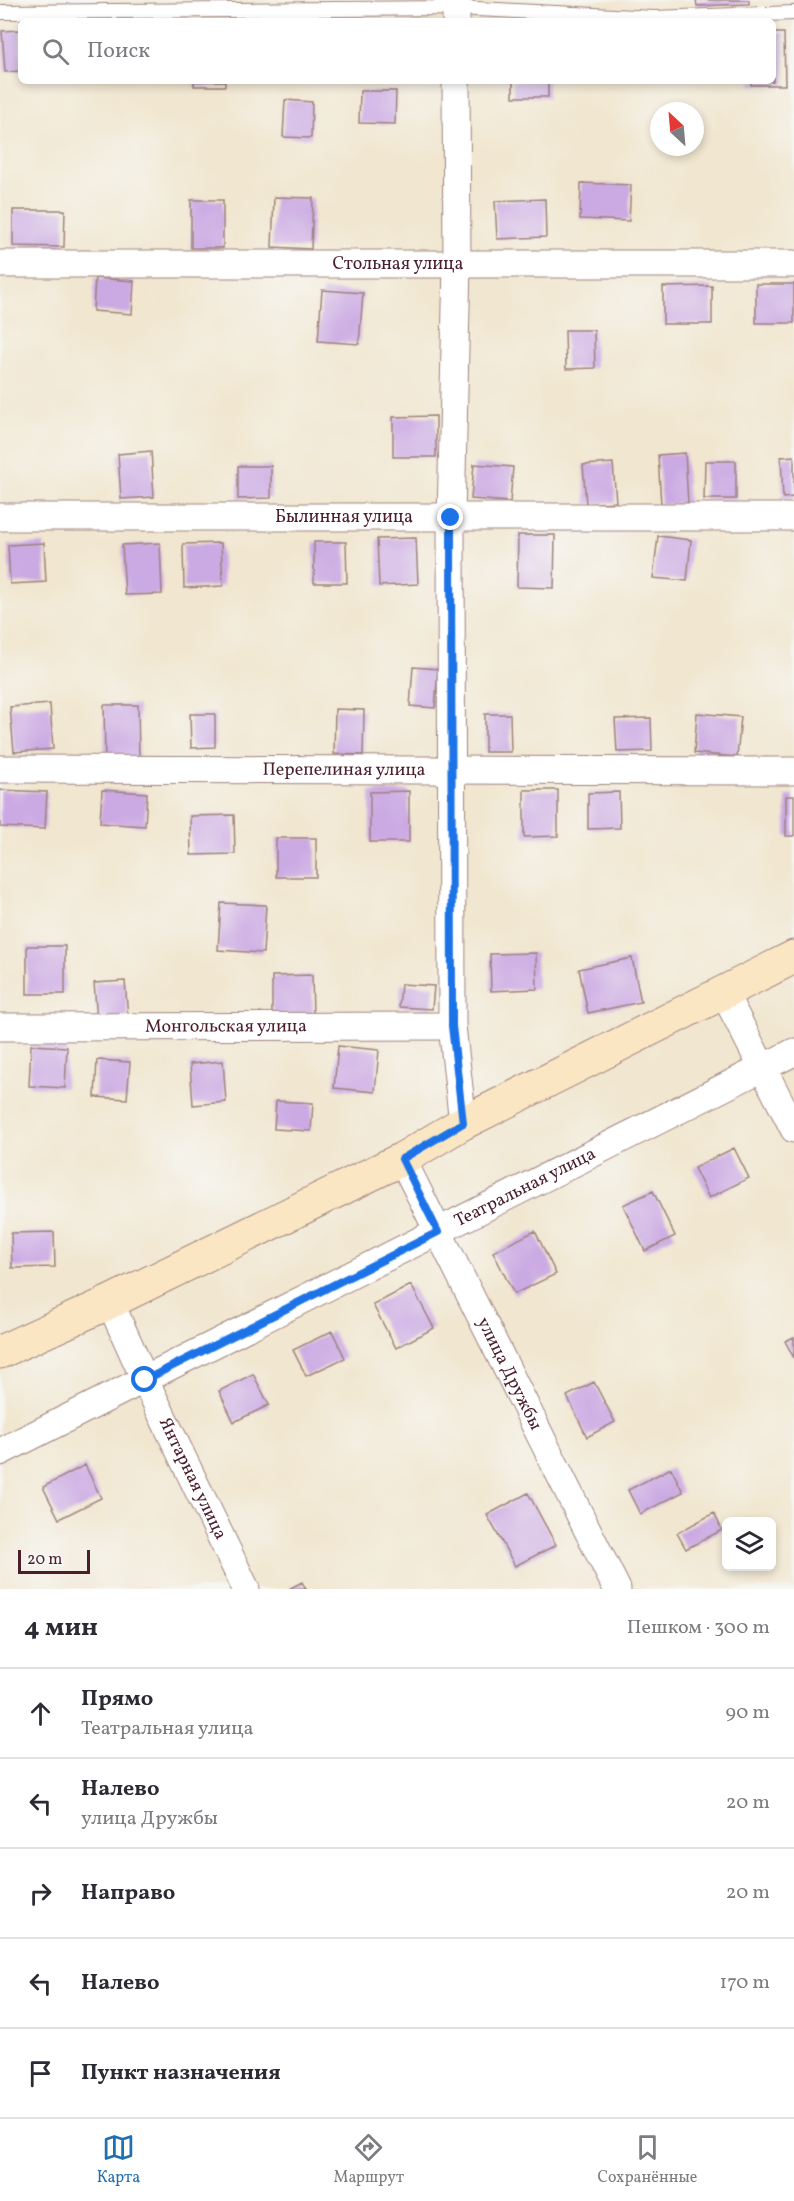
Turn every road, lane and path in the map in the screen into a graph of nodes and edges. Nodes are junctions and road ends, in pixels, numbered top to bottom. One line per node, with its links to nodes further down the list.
1 (456, 10): 2 (lane); 3 (lane)
2 (0, 12)
3 (794, 13)
4 (456, 84): 6 (street)
5 (0, 264): 6 (street, Стольная улица)
6 (457, 264): 7 (street, Стольная улица); 9 (street)
7 (794, 264)
8 (0, 517): 9 (street, Былинная улица)
9 (451, 518): 10 (street, Былинная улица); 12 (street)
10 (794, 518)
11 (0, 769): 12 (street, Перепелиная улица)
12 (451, 770): 13 (street, Перепелиная улица); 16 (street)
13 (794, 771)
14 (794, 957): 15 (street)
15 (724, 993): 19 (street); 20 (street)
16 (452, 1026): 17 (street, Монгольская улица); 20 (street)
17 (0, 1027)
18 (794, 1052): 19 (street, Театральная улица)
19 (762, 1068): 21 (street); 23 (street, Театральная улица)
20 (463, 1123): 22 (street)
21 (794, 1130)
22 (402, 1159): 23 (street, улица Дружбы); 24 (street)
23 (438, 1232): 26 (street, Театральная улица); 29 (street, улица Дружбы)
24 (110, 1302): 25 (street); 26 (street, Янтарная улица)
25 (0, 1352)
26 (145, 1380): 27 (street, Театральная улица); 28 (street, Янтарная улица)
27 (0, 1452)
28 (246, 1589)
29 (617, 1589)

